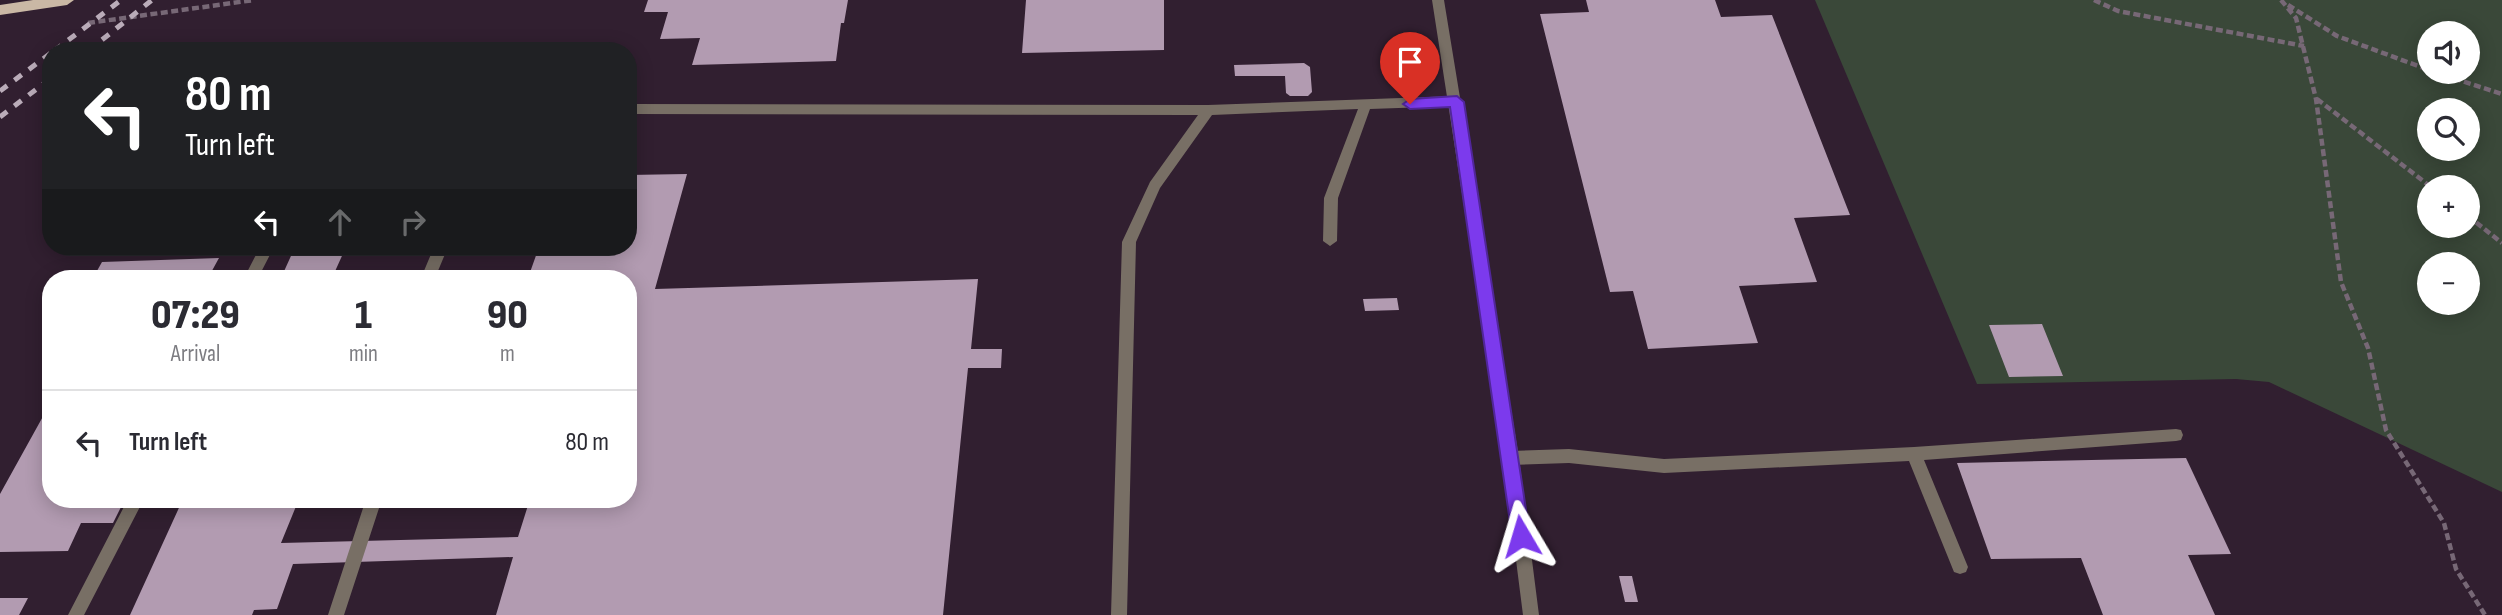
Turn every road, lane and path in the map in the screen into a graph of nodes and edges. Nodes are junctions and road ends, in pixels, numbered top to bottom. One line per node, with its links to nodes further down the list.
1 (67, 0): 6 (main road)
2 (254, 0): 7 (path)
3 (1438, 0): 13 (street)
4 (2094, 0): 8 (path)
5 (2281, 0): 8 (path); 9 (path)
6 (6, 9)
7 (80, 24)
8 (2304, 47): 12 (path)
9 (2417, 67)
10 (2471, 84): 11 (path)
11 (2502, 94)
12 (2316, 99): 17 (path); 31 (path)
13 (1457, 102): 14 (street); 23 (street)
14 (1365, 106): 16 (street); 19 (street)
15 (637, 109): 16 (street)
16 (1208, 110): 29 (street)
17 (2417, 176)
18 (2480, 226): 20 (path)
19 (1330, 241)
20 (2502, 243)
21 (2176, 435): 22 (street)
22 (1914, 454): 23 (street); 26 (street)
23 (1511, 458): 30 (street)
24 (131, 508): 27 (street)
25 (371, 508): 28 (street)
26 (1960, 567)
27 (76, 615)
28 (336, 615)
29 (1119, 615)
30 (1531, 615)
31 (2485, 615)

